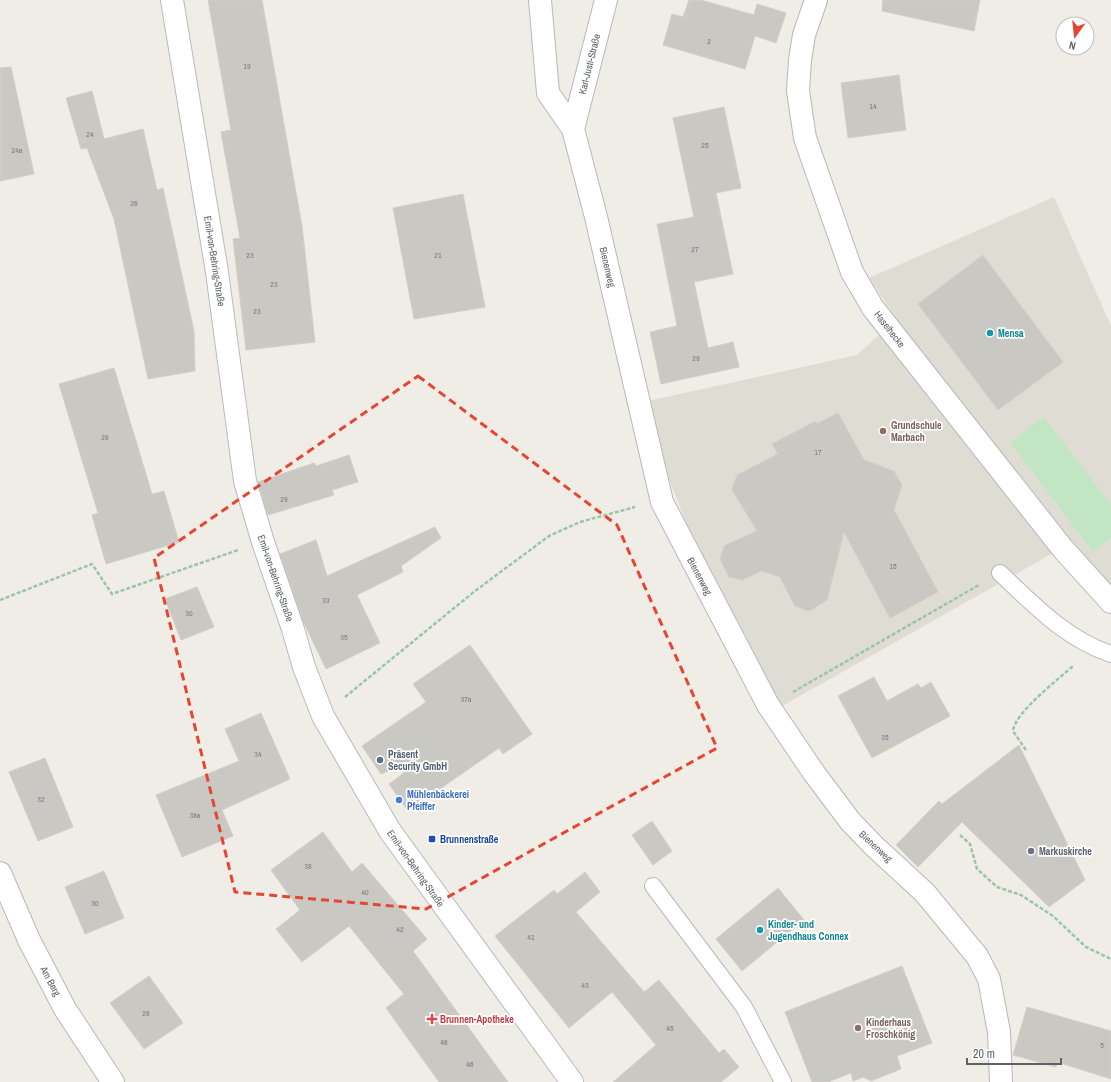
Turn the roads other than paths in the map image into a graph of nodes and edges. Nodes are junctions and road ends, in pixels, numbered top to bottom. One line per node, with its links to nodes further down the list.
1 (172, 0): 12 (street, Emil-von-Behring-Straße)
2 (540, 0): 5 (street, Bienenweg)
3 (606, 0): 5 (street, Karl-Justi-Straße)
4 (816, 0): 7 (street, Haselhecke)
5 (573, 129): 14 (street, Bienenweg)
6 (1000, 573): 8 (lane)
7 (1111, 602)
8 (1111, 654)
9 (0, 873): 11 (street, Am Berg)
10 (653, 886): 13 (lane)
11 (113, 1082)
12 (572, 1082)
13 (783, 1082)
14 (1001, 1082)

